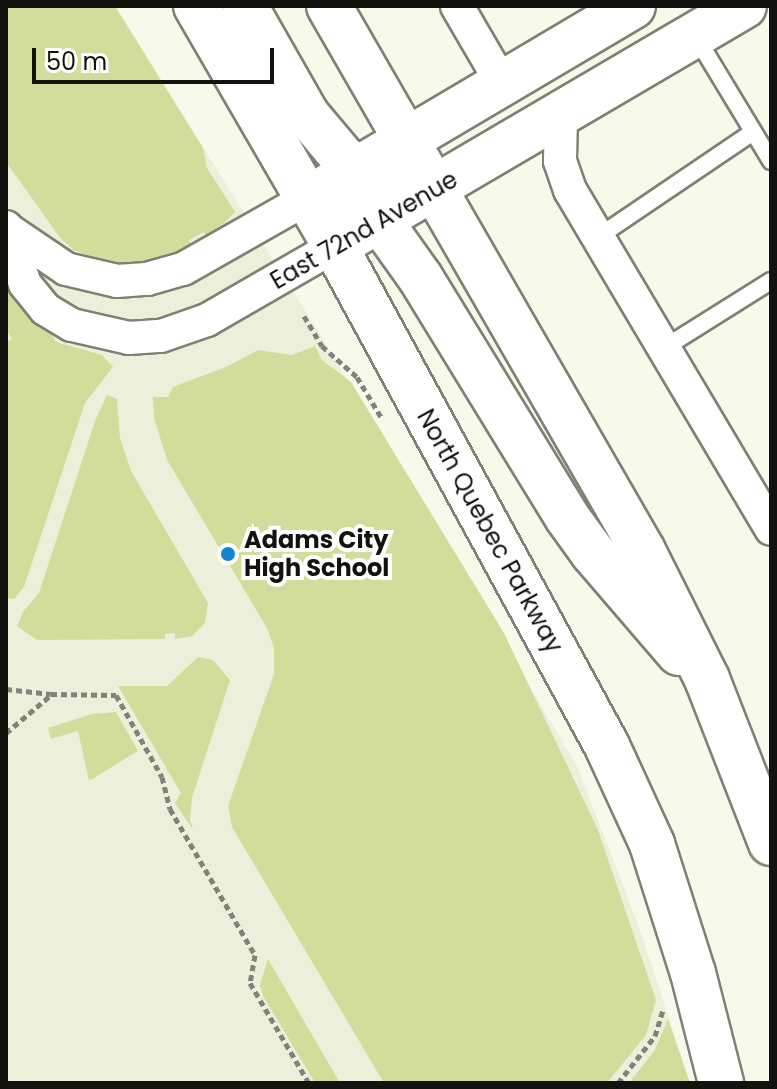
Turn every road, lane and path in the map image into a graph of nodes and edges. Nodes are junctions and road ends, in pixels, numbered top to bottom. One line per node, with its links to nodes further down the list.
1 (196, 6): 15 (main road, North Quebec Parkway)
2 (245, 6): 13 (main road)
3 (329, 6): 11 (main road)
4 (457, 6): 8 (street)
5 (633, 6): 8 (main road, East 72nd Avenue)
6 (744, 6): 7 (main road, East 72nd Avenue)
7 (695, 36): 9 (main road, East 72nd Avenue); 10 (lane)
8 (503, 85): 11 (main road, East 72nd Avenue)
9 (561, 116): 14 (main road, East 72nd Avenue); 18 (street)
10 (753, 132): 12 (lane); 18 (lane)
11 (408, 140): 13 (main road, East 72nd Avenue); 14 (main road)
12 (771, 161)
13 (359, 169): 14 (main road); 15 (main road, East 72nd Avenue)
14 (437, 188): 16 (main road, East 72nd Avenue); 25 (main road)
15 (308, 198): 16 (main road); 17 (street, East 72nd Avenue); 19 (main road, North Quebec Parkway)
16 (380, 221): 19 (main road, East 72nd Avenue); 25 (main road)
17 (7, 228): 19 (street, East 72nd Avenue)
18 (598, 237): 22 (street)
19 (335, 246): 33 (main road, North Quebec Parkway)
20 (771, 281): 22 (lane)
21 (304, 316): 23 (path)
22 (664, 348): 24 (street)
23 (389, 430)
24 (771, 529)
25 (707, 679): 29 (main road)
26 (6, 689): 27 (path)
27 (51, 694): 28 (path); 31 (path)
28 (6, 733)
29 (771, 843)
30 (666, 1002): 32 (path)
31 (309, 1083)
32 (618, 1083)
33 (721, 1083)

